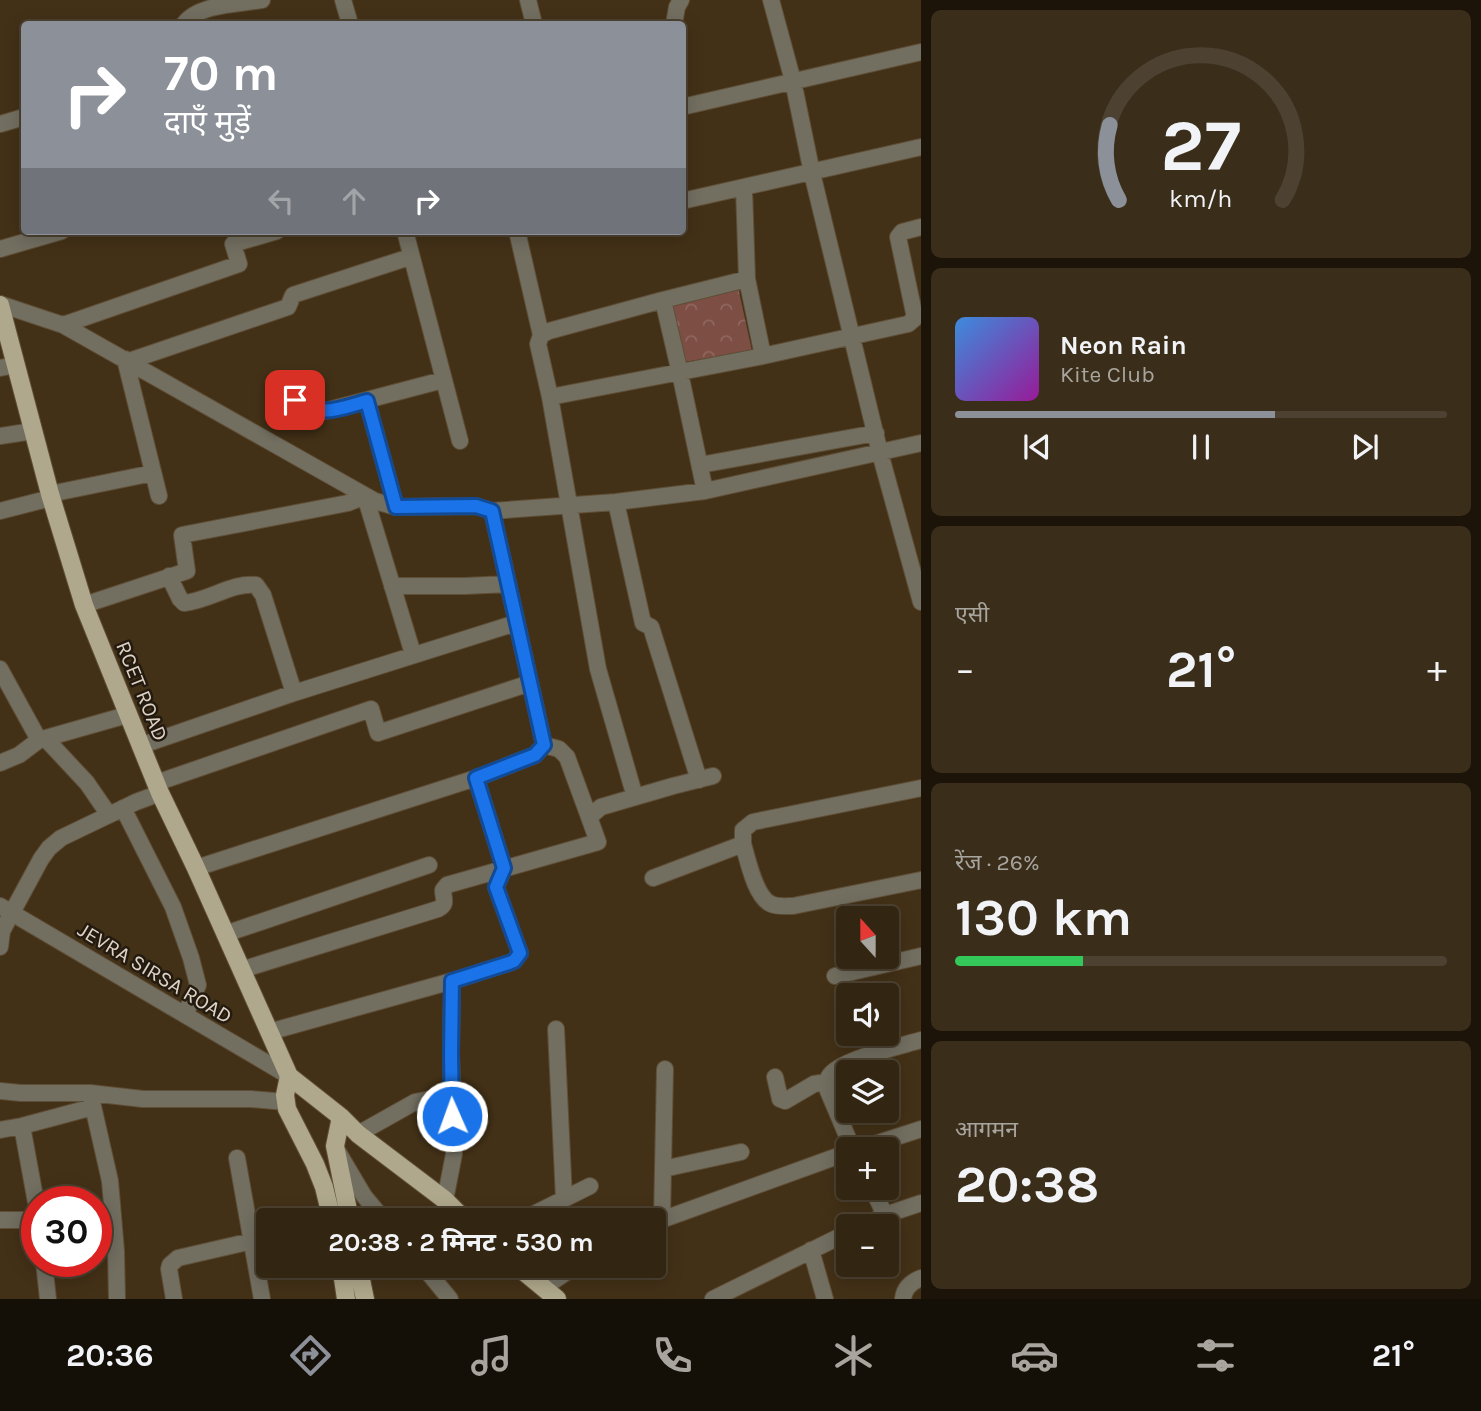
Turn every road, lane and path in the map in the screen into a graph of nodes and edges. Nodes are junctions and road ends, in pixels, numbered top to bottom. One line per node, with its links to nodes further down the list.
1 (262, 0): 6 (street)
2 (343, 0): 7 (street)
3 (528, 0): 8 (street)
4 (681, 0): 9 (street)
5 (771, 0): 11 (street)
6 (187, 21)
7 (349, 21)
8 (533, 21)
9 (675, 21)
10 (921, 52): 11 (street)
11 (793, 81): 12 (street); 16 (street)
12 (686, 106)
13 (21, 118): 14 (street)
14 (0, 124)
15 (921, 147): 16 (street)
16 (811, 173): 17 (street); 31 (street)
17 (744, 188): 18 (street); 26 (street)
18 (686, 200)
19 (921, 227): 31 (street)
20 (48, 235): 24 (street)
21 (263, 235): 29 (street)
22 (406, 235): 25 (street)
23 (518, 235): 30 (street)
24 (0, 249)
25 (411, 257): 33 (street); 36 (street)
26 (747, 279): 27 (street); 32 (street)
27 (663, 300): 30 (street); 35 (street)
28 (0, 305): 29 (street); 34 (main road, RCET ROAD)
29 (63, 325): 33 (street)
30 (541, 335): 38 (street)
31 (852, 337): 32 (street); 41 (street)
32 (763, 356): 35 (street)
33 (127, 360): 47 (street); 51 (street)
34 (8, 367): 40 (main road, RCET ROAD)
35 (680, 373): 38 (street); 46 (street)
36 (443, 380): 39 (street); 43 (street)
37 (282, 383): 39 (street)
38 (550, 397): 53 (street)
39 (367, 401): 54 (street)
40 (33, 431): 42 (street); 49 (main road, RCET ROAD)
41 (876, 433): 45 (street); 46 (street)
42 (0, 436)
43 (460, 441)
44 (921, 443): 45 (street)
45 (880, 453): 48 (street); 60 (street)
46 (700, 465): 48 (street)
47 (153, 473): 49 (street); 50 (street)
48 (705, 491): 52 (street)
49 (50, 496): 56 (street); 61 (main road, RCET ROAD)
50 (159, 496)
51 (365, 496): 54 (street); 57 (street); 59 (street)
52 (616, 502): 53 (street); 75 (street)
53 (570, 505): 55 (street); 75 (street)
54 (396, 507): 55 (street)
55 (492, 511): 58 (street)
56 (0, 512)
57 (169, 576): 61 (street); 66 (street)
58 (508, 584): 59 (street); 62 (street)
59 (392, 586): 63 (street)
60 (921, 602)
61 (84, 606): 67 (main road, RCET ROAD)
62 (516, 623): 63 (street); 65 (street)
63 (413, 654): 66 (street)
64 (0, 668): 68 (street)
65 (530, 683): 69 (street); 73 (street)
66 (294, 693): 70 (street)
67 (127, 715): 68 (street); 70 (main road, RCET ROAD)
68 (42, 739): 71 (street); 76 (street)
69 (544, 745): 72 (street); 77 (street)
70 (139, 746): 73 (main road, RCET ROAD)
71 (0, 763)
72 (476, 778): 80 (street); 81 (street)
73 (158, 788): 76 (street); 80 (main road, RCET ROAD)
74 (921, 788): 78 (street)
75 (635, 797): 77 (street)
76 (116, 811): 84 (street); 91 (street)
77 (589, 817): 81 (street)
78 (743, 844): 82 (street); 83 (street)
79 (429, 865): 85 (street)
80 (196, 868): 85 (main road, RCET ROAD)
81 (504, 868): 88 (street); 90 (street)
82 (653, 878)
83 (921, 880)
84 (6, 909): 86 (street); 91 (street, JEVRA SIRSA ROAD)
85 (225, 934): 88 (main road, RCET ROAD)
86 (0, 947)
87 (921, 956): 89 (street)
88 (241, 970): 93 (main road, RCET ROAD)
89 (835, 976)
90 (452, 981): 93 (street); 100 (street)
91 (185, 1015): 96 (street, JEVRA SIRSA ROAD)
92 (556, 1029): 118 (street)
93 (269, 1032): 96 (main road, RCET ROAD)
94 (921, 1040): 98 (street)
95 (665, 1069): 115 (street)
96 (289, 1076): 102 (main road); 103 (main road)
97 (775, 1077): 98 (street)
98 (827, 1082): 109 (street)
99 (0, 1091): 101 (street)
100 (452, 1097): 108 (street); 119 (street)
101 (91, 1100): 102 (street); 104 (street); 143 (street)
102 (286, 1102): 107 (main road)
103 (341, 1117): 108 (main road); 111 (main road)
104 (22, 1126): 106 (street); 116 (street)
105 (921, 1129): 110 (street)
106 (0, 1130)
107 (299, 1132): 111 (main road); 121 (main road)
108 (358, 1134): 119 (main road)
109 (846, 1137)
110 (896, 1137)
111 (335, 1146): 122 (main road); 123 (street)
112 (741, 1152): 115 (street)
113 (836, 1157): 128 (street)
114 (237, 1158): 132 (street)
115 (663, 1170): 126 (street)
116 (33, 1186)
117 (590, 1186): 118 (street)
118 (564, 1199): 125 (street)
119 (445, 1200): 124 (main road)
120 (921, 1203): 127 (street)
121 (329, 1208)
122 (348, 1208)
123 (374, 1208)
124 (453, 1208)
125 (546, 1208)
126 (659, 1208)
127 (888, 1214)
128 (666, 1218)
129 (0, 1220): 130 (street)
130 (21, 1220)
131 (836, 1238): 133 (street)
132 (252, 1241): 144 (street); 145 (street)
133 (811, 1250): 149 (street); 150 (street)
134 (46, 1277): 142 (street)
135 (343, 1278): 146 (main road)
136 (361, 1278): 147 (main road)
137 (433, 1278): 148 (street)
138 (532, 1278): 141 (main road)
139 (564, 1278): 141 (street)
140 (921, 1278): 151 (street)
141 (550, 1293)
142 (48, 1299)
143 (117, 1299)
144 (174, 1299)
145 (262, 1299)
146 (346, 1299)
147 (365, 1299)
148 (450, 1299)
149 (713, 1299)
150 (825, 1299)
151 (903, 1299)

